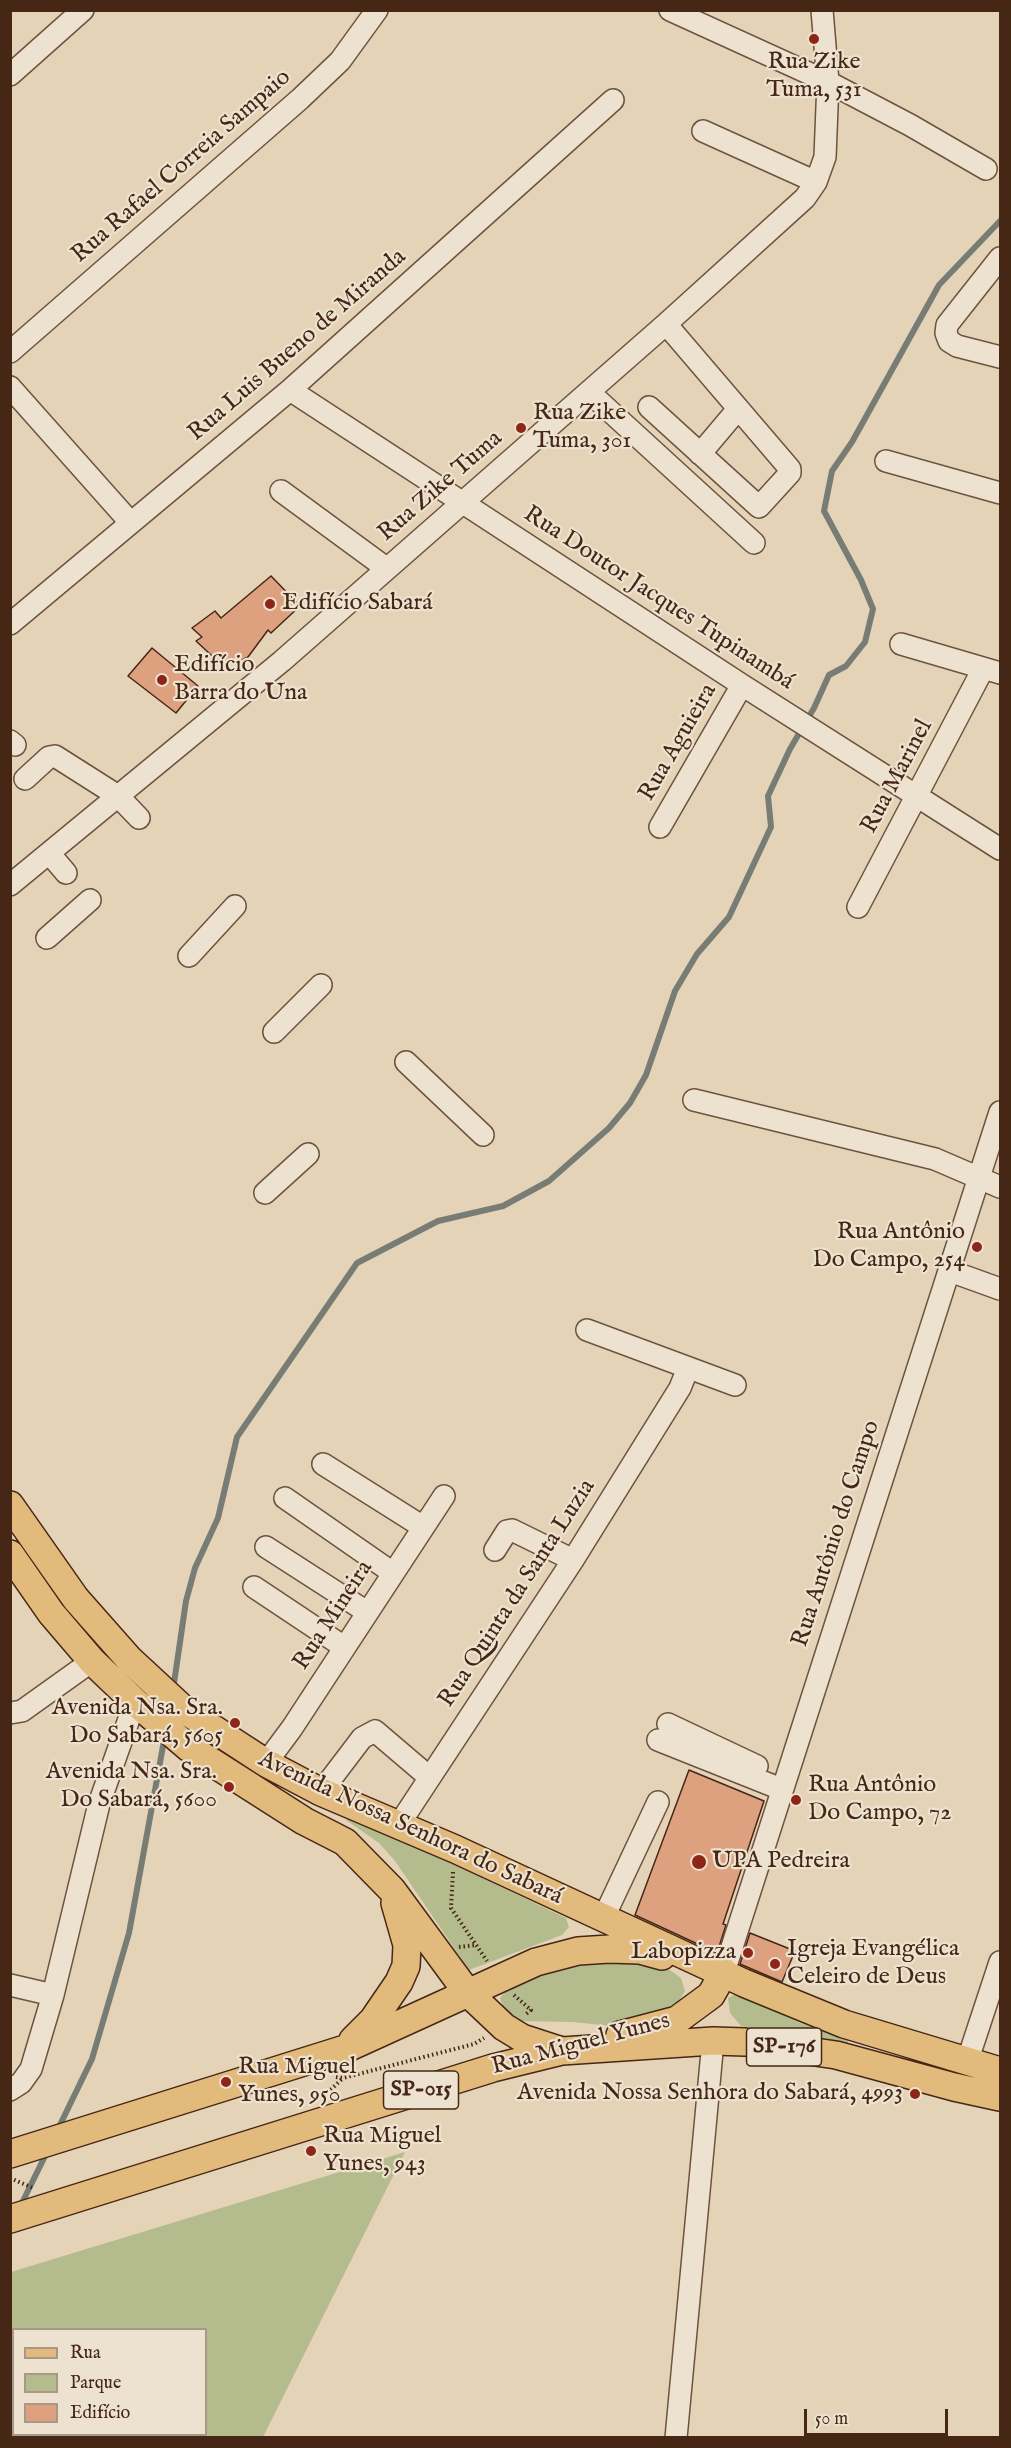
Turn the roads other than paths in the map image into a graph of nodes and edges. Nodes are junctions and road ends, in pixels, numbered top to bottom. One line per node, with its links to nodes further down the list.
1 (83, 10): 5 (street)
2 (377, 10): 13 (street, Rua Rafael Correia Sampaio)
3 (670, 10): 6 (street)
4 (822, 10): 6 (street, Rua Zike Tuma)
5 (10, 75)
6 (828, 82): 9 (street); 10 (street, Rua Zike Tuma)
7 (613, 100): 16 (street, Rua Luis Bueno de Miranda)
8 (703, 130): 10 (street)
9 (986, 169)
10 (816, 182): 12 (street, Rua Zike Tuma)
11 (1000, 258): 14 (street)
12 (666, 324): 17 (street, Rua Zike Tuma); 19 (street)
13 (10, 352)
14 (1000, 357)
15 (10, 387): 25 (street)
16 (290, 390): 24 (street, Rua Doutor Jacques Tupinambá); 25 (street, Rua Luis Bueno de Miranda)
17 (589, 392): 24 (street, Rua Zike Tuma); 26 (street)
18 (649, 407): 20 (street)
19 (738, 410): 20 (street); 20 (street)
20 (700, 454)
21 (886, 462): 23 (street)
22 (281, 491): 27 (street)
23 (1000, 493)
24 (463, 503): 27 (street, Rua Zike Tuma); 31 (street, Rua Doutor Jacques Tupinambá)
25 (130, 522): 28 (street, Rua Luis Bueno de Miranda)
26 (754, 543)
27 (386, 568): 33 (street, Rua Zike Tuma)
28 (10, 624)
29 (901, 644): 30 (street)
30 (992, 671): 34 (street, Rua Marinel)
31 (742, 685): 34 (street, Rua Doutor Jacques Tupinambá); 36 (street, Rua Aguieira)
32 (25, 779): 33 (street)
33 (118, 796): 35 (street); 38 (street, Rua Zike Tuma)
34 (917, 798): 37 (street, Rua Doutor Jacques Tupinambá); 43 (street, Rua Marinel)
35 (139, 818)
36 (660, 827)
37 (1000, 849)
38 (49, 853): 39 (street); 40 (street, Rua Zike Tuma)
39 (66, 873)
40 (10, 885)
41 (90, 900): 44 (street)
42 (235, 906): 45 (street)
43 (858, 907)
44 (47, 938)
45 (189, 956)
46 (321, 985): 47 (street)
47 (274, 1032)
48 (406, 1062): 51 (street)
49 (694, 1101): 53 (street)
50 (1000, 1112): 53 (street, Rua Antônio do Campo)
51 (483, 1135)
52 (308, 1154): 55 (street)
53 (980, 1177): 54 (street); 56 (street, Rua Antônio do Campo)
54 (1000, 1186)
55 (265, 1193)
56 (950, 1270): 57 (street); 80 (street, Rua Antônio do Campo)
57 (1000, 1289)
58 (588, 1330): 59 (street)
59 (688, 1368): 60 (street); 69 (street, Rua Quinta da Santa Luzia)
60 (735, 1385)
61 (323, 1464): 65 (street)
62 (444, 1496): 65 (street, Rua Mineira)
63 (285, 1498): 70 (street)
64 (10, 1505): 78 (main road, Avenida Nossa Senhora do Sabará)
65 (423, 1527): 70 (street, Rua Mineira)
66 (266, 1547): 72 (street)
67 (495, 1550): 69 (street)
68 (10, 1554): 74 (main road, Avenida Nossa Senhora do Sabará)
69 (573, 1560): 79 (street, Rua Quinta da Santa Luzia)
70 (393, 1573): 72 (street, Rua Mineira)
71 (254, 1587): 73 (street)
72 (366, 1612): 73 (street, Rua Mineira)
73 (344, 1647): 78 (street, Rua Mineira)
74 (92, 1661): 75 (main road, Avenida Nossa Senhora do Sabará); 76 (street)
75 (135, 1702): 84 (main road, Avenida Nossa Senhora do Sabará); 90 (street)
76 (10, 1713)
77 (663, 1732): 80 (street)
78 (266, 1763): 81 (main road, Avenida Nossa Senhora do Sabará)
79 (429, 1777): 81 (street); 83 (street, Rua Quinta da Santa Luzia)
80 (783, 1783): 87 (street, Rua Antônio do Campo)
81 (321, 1792): 83 (main road, Avenida Nossa Senhora do Sabará)
82 (658, 1802): 85 (street)
83 (398, 1826): 85 (main road, Avenida Nossa Senhora do Sabará)
84 (392, 1890): 89 (main road, Avenida Nossa Senhora do Sabará); 92 (main road)
85 (603, 1919): 87 (main road, Avenida Nossa Senhora do Sabará)
86 (1000, 1962): 94 (street)
87 (724, 1972): 89 (main road); 93 (main road, Rua Miguel Yunes / SP-015); 94 (main road, SP-176)
88 (10, 1985): 90 (street)
89 (467, 1992): 92 (main road); 93 (main road, Avenida Nossa Senhora do Sabará)
90 (52, 1995): 96 (street)
91 (713, 2041): 93 (main road, SP-176); 97 (main road, SP-176); 100 (street)
92 (345, 2049): 98 (main road)
93 (562, 2051): 99 (main road, Rua Miguel Yunes / SP-015)
94 (967, 2062): 95 (main road, SP-176)
95 (1000, 2071)
96 (10, 2090)
97 (1000, 2097)
98 (10, 2154)
99 (10, 2219)
100 (676, 2438)

